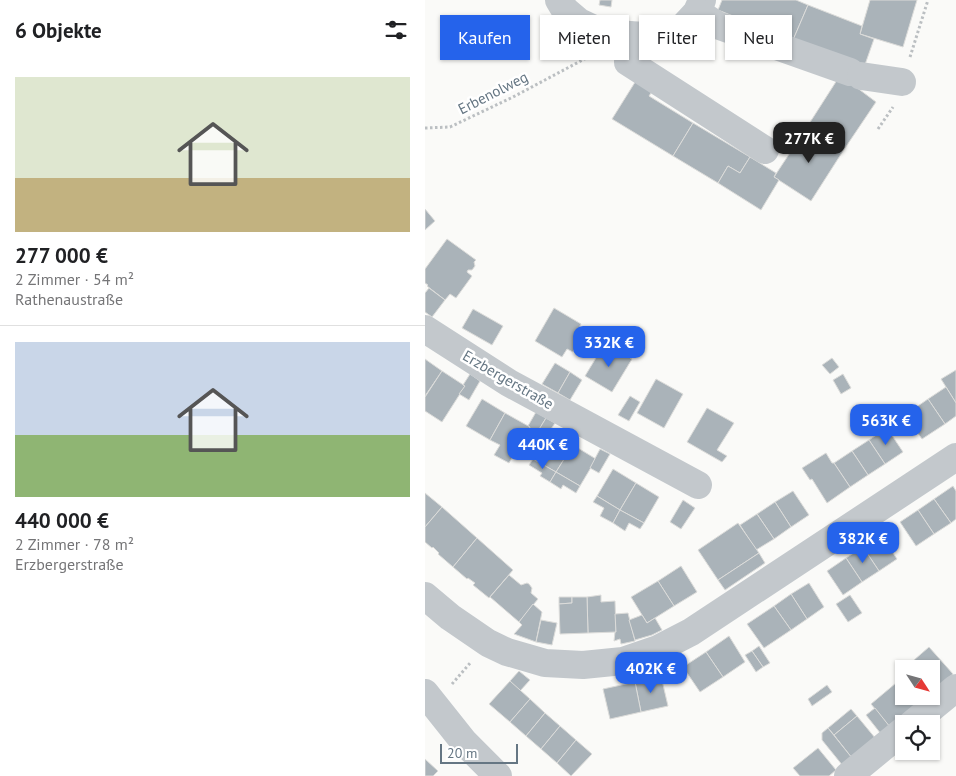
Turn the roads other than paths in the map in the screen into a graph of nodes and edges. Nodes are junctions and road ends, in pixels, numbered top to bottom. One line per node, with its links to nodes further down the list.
1 (559, 0): 3 (street)
2 (700, 6): 4 (street); 6 (street)
3 (571, 15)
4 (629, 35)
5 (628, 60): 7 (street)
6 (901, 82)
7 (765, 150)
8 (425, 329): 10 (street, Erzbergerstraße)
9 (956, 457): 11 (street)
10 (698, 485)
11 (425, 596)
12 (956, 688): 14 (street)
13 (429, 699): 16 (street)
14 (923, 715)
15 (895, 737): 17 (street)
16 (498, 776)
17 (848, 776)

